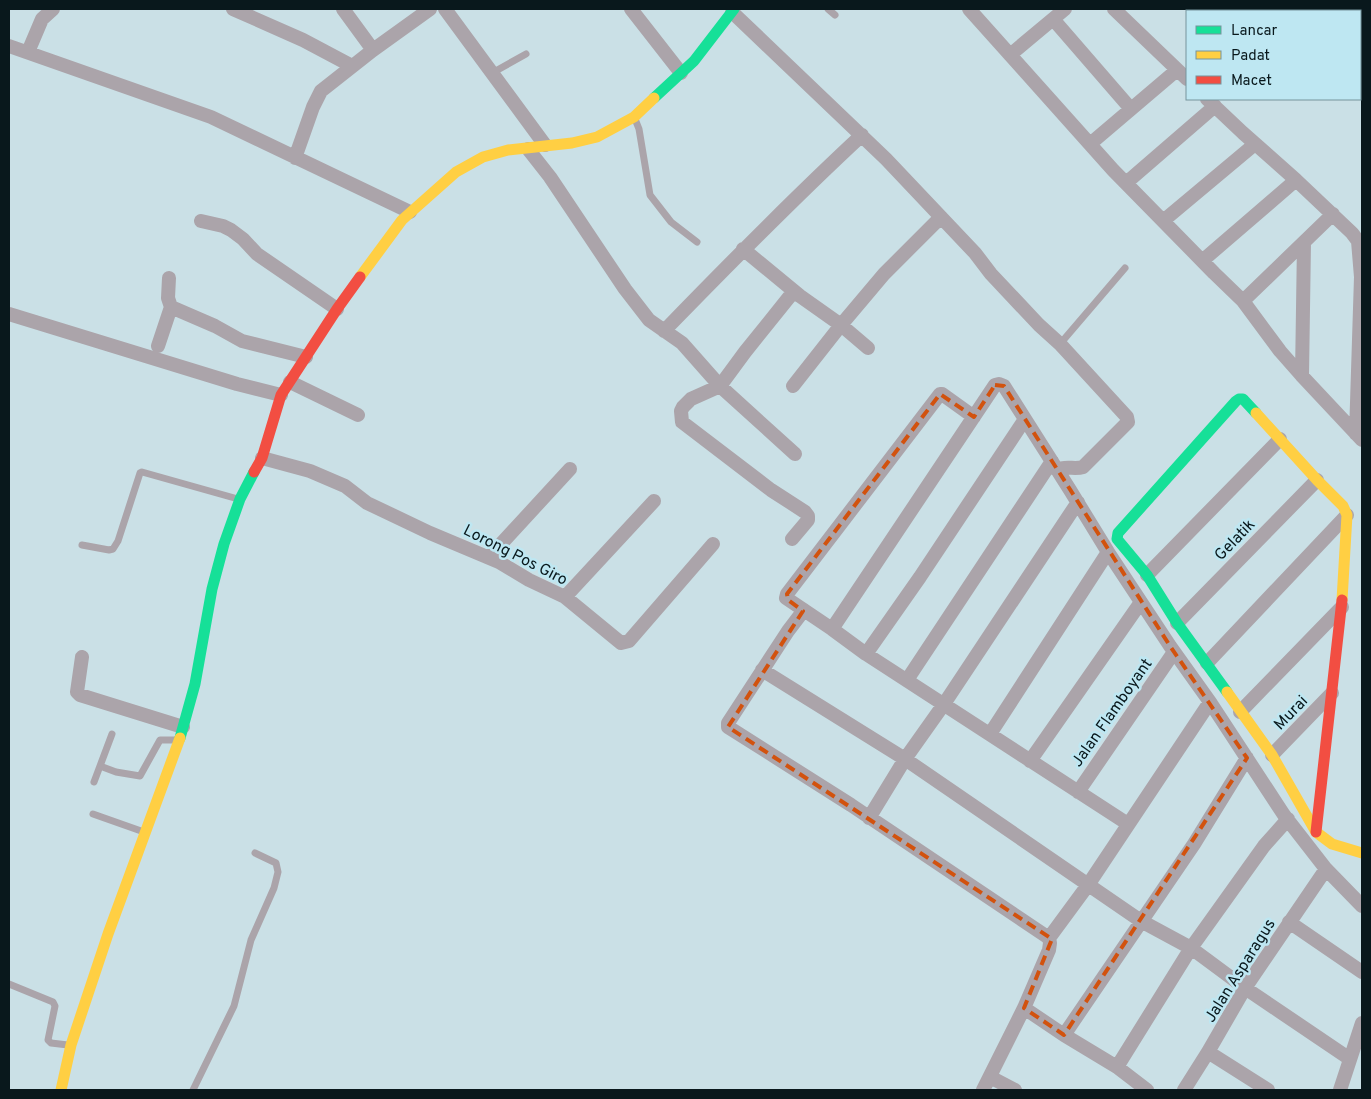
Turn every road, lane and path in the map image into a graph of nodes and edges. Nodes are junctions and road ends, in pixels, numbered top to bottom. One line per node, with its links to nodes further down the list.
1 (53, 9): 16 (street)
2 (233, 9): 19 (street)
3 (343, 9): 15 (street)
4 (430, 9): 15 (street)
5 (445, 9): 21 (street)
6 (630, 9): 20 (street)
7 (828, 9): 12 (lane)
8 (1066, 9): 13 (street)
9 (1114, 9): 22 (street)
10 (733, 10): 20 (main road); 26 (street)
11 (976, 11): 18 (street)
12 (835, 15)
13 (1053, 19): 18 (street); 24 (street)
14 (9, 46): 16 (street)
15 (373, 50): 19 (street)
16 (28, 52): 31 (street)
17 (526, 54): 21 (lane)
18 (1010, 55): 27 (street)
19 (352, 66): 31 (street)
20 (681, 73): 25 (main road)
21 (492, 74): 29 (street)
22 (1182, 74): 24 (street)
23 (1211, 102): 28 (street); 33 (street)
24 (1131, 109): 27 (street)
25 (634, 117): 29 (main road); 39 (lane)
26 (862, 135): 36 (street); 41 (street)
27 (1090, 144): 33 (street)
28 (1256, 144): 32 (street); 38 (street)
29 (545, 146): 30 (main road)
30 (528, 149): 34 (main road); 51 (street)
31 (295, 158): 34 (street)
32 (1296, 180): 35 (street); 42 (street)
33 (1126, 183): 38 (street)
34 (410, 212): 48 (main road)
35 (1333, 214): 40 (street); 64 (street)
36 (941, 217): 50 (street); 52 (street)
37 (201, 221): 48 (street)
38 (1163, 221): 42 (street)
39 (697, 242)
40 (1304, 242): 46 (street); 56 (street)
41 (743, 249): 45 (street); 51 (street)
42 (1202, 261): 46 (street)
43 (1125, 268): 52 (lane)
44 (169, 278): 47 (street)
45 (794, 291): 50 (street); 58 (street)
46 (1243, 301): 56 (street)
47 (172, 307): 53 (street); 55 (street)
48 (337, 309): 55 (main road)
49 (9, 314): 60 (street)
50 (841, 325): 54 (street); 59 (street)
51 (664, 331): 58 (street)
52 (1060, 344): 68 (street)
53 (158, 346)
54 (868, 348)
55 (306, 357): 57 (main road)
56 (1302, 376): 64 (street)
57 (290, 382): 60 (main road); 61 (street)
58 (720, 386): 66 (street); 75 (street)
59 (793, 386)
60 (281, 395): 67 (main road)
61 (358, 415)
62 (974, 417): 63 (street); 84 (street); 86 (street)
63 (1025, 419): 68 (street); 88 (street)
64 (1359, 437)
65 (1280, 439): 70 (main road); 80 (street); 80 (main road)
66 (795, 454)
67 (262, 458): 71 (main road); 79 (street, Lorong Pos Giro)
68 (1055, 466): 73 (street); 92 (street)
69 (570, 469): 79 (street)
70 (1317, 480): 74 (main road); 85 (street, Gelatik)
71 (240, 499): 77 (lane); 97 (main road)
72 (654, 501): 81 (street)
73 (1078, 502): 78 (street); 95 (street)
74 (1347, 515): 83 (main road); 90 (street)
75 (792, 539)
76 (713, 544): 81 (street, Lorong Pos Giro)
77 (82, 545)
78 (1108, 552): 82 (street); 99 (street)
79 (489, 558): 81 (street, Lorong Pos Giro)
80 (1147, 575): 85 (main road)
81 (564, 597)
82 (1141, 602): 87 (street); 104 (street)
83 (1342, 607): 93 (main road); 96 (street)
84 (804, 610): 86 (street); 91 (street)
85 (1177, 623): 90 (main road)
86 (832, 628): 88 (street)
87 (1174, 652): 94 (street); 107 (street, Jalan Flamboyant)
88 (866, 654): 92 (street)
89 (82, 657): 97 (street)
90 (1207, 663): 96 (main road)
91 (762, 670): 102 (street); 109 (street)
92 (907, 680): 95 (street)
93 (1332, 693): 101 (street, Murai); 112 (main road)
94 (1210, 702): 103 (street); 111 (street)
95 (944, 704): 99 (street); 102 (street)
96 (1240, 712): 101 (main road)
97 (183, 726): 100 (main road)
98 (112, 734): 105 (lane)
99 (990, 734): 104 (street)
100 (179, 741): 105 (lane); 113 (main road)
101 (1272, 755): 112 (main road)
102 (905, 758): 109 (street); 117 (street)
103 (1247, 758): 110 (street); 119 (street)
104 (1030, 761): 107 (street)
105 (100, 766): 106 (lane)
106 (94, 782)
107 (1078, 792): 111 (street)
108 (93, 814): 113 (lane)
109 (869, 818): 121 (street)
110 (1288, 819): 116 (street); 122 (street)
111 (1128, 824): 117 (street)
112 (1316, 832): 115 (main road)
113 (146, 833): 129 (main road)
114 (255, 853): 135 (lane)
115 (1362, 853)
116 (1326, 869): 118 (street); 120 (street, Jalan Asparagus)
117 (1088, 885): 119 (street); 121 (street)
118 (1362, 906)
119 (1141, 921): 122 (street); 128 (street)
120 (1289, 922): 123 (street); 125 (street, Jalan Asparagus)
121 (1049, 938): 126 (street)
122 (1190, 948): 125 (street); 132 (street)
123 (1362, 972)
124 (9, 984): 129 (lane)
125 (1245, 988): 130 (street, Jalan Asparagus); 131 (street)
126 (1024, 1008): 128 (street); 133 (street)
127 (1362, 1023): 131 (street)
128 (1064, 1035): 132 (street)
129 (71, 1045): 134 (main road)
130 (1208, 1052): 139 (street, Jalan Asparagus); 140 (street)
131 (1350, 1059): 141 (street)
132 (1117, 1067): 138 (street)
133 (990, 1077): 136 (street); 137 (street)
134 (61, 1090)
135 (193, 1090)
136 (983, 1090)
137 (1015, 1090)
138 (1147, 1090)
139 (1184, 1090)
140 (1268, 1090)
141 (1340, 1090)

